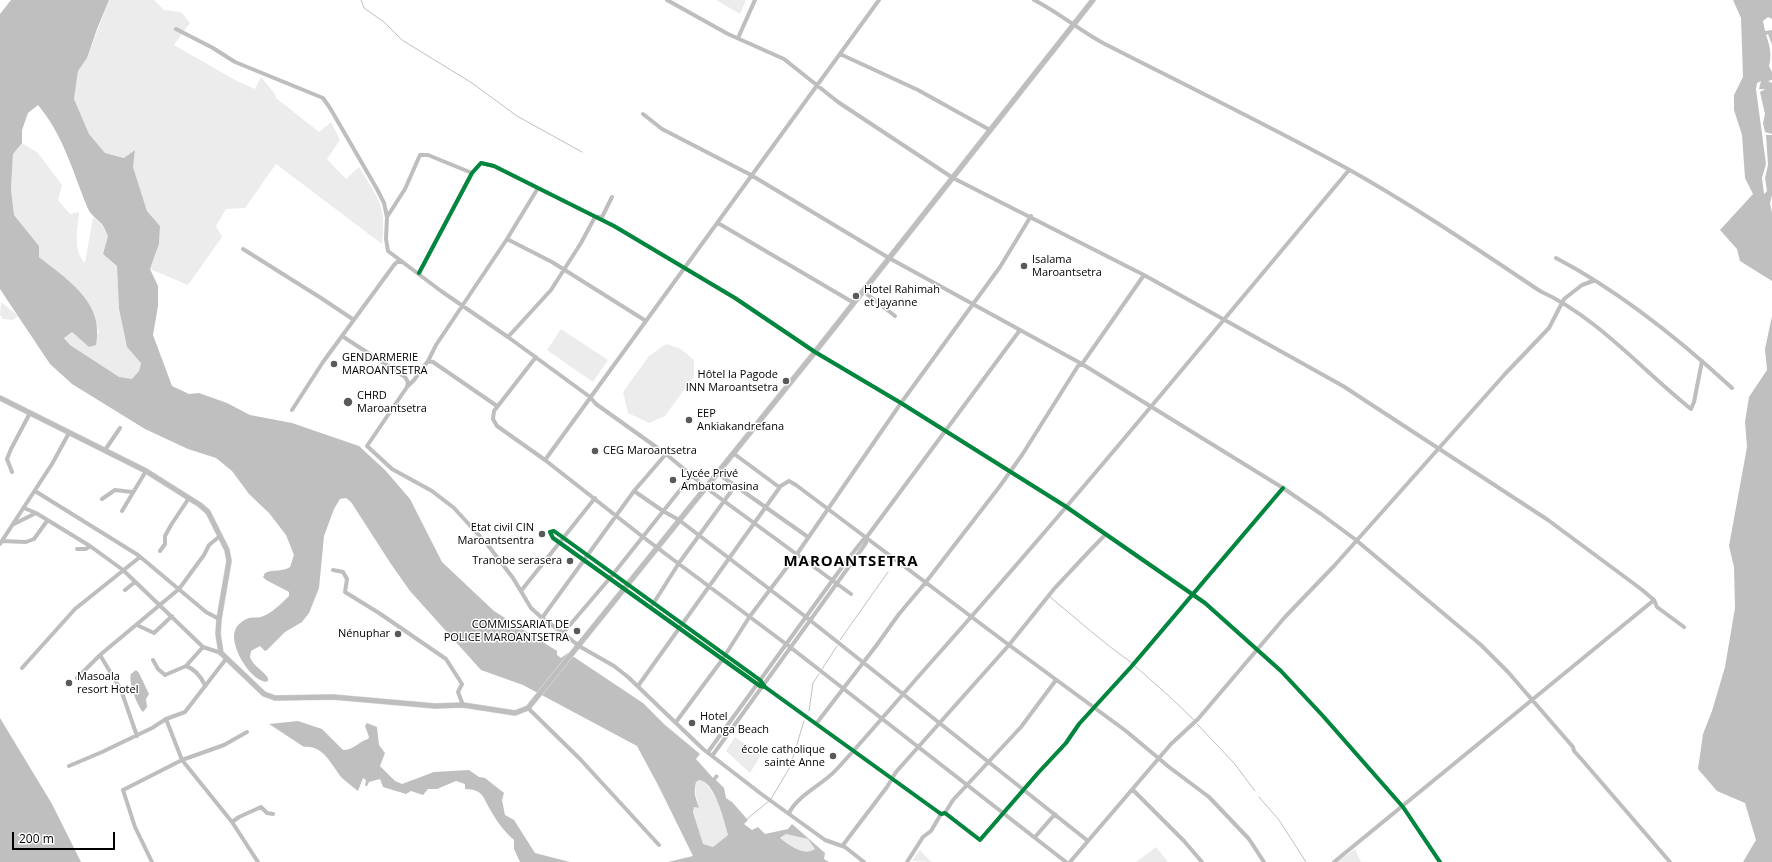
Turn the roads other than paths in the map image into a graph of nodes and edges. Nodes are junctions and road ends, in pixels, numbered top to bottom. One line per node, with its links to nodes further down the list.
1 (668, 0): 8 (street)
2 (755, 0): 8 (street)
3 (879, 0): 9 (street)
4 (1034, 0): 6 (street)
5 (1093, 0): 6 (main road)
6 (1074, 24): 12 (main road); 13 (street)
7 (176, 29): 20 (street)
8 (738, 38): 10 (street)
9 (840, 54): 10 (street); 12 (street)
10 (817, 85): 15 (street); 16 (street)
11 (642, 114): 15 (street)
12 (990, 130): 16 (main road)
13 (1350, 170): 35 (street); 39 (street)
14 (472, 172): 17 (street); 20 (street); 30 (street)
15 (751, 174): 22 (street); 25 (street)
16 (954, 178): 19 (street); 25 (main road)
17 (538, 188): 21 (street); 23 (street)
18 (612, 197): 21 (street)
19 (1031, 216): 31 (street); 36 (street)
20 (387, 217): 27 (street)
21 (595, 217): 28 (street); 29 (street)
22 (718, 223): 28 (street); 34 (street)
23 (507, 239): 29 (street); 37 (street)
24 (243, 249): 40 (street)
25 (890, 258): 33 (main road); 36 (street)
26 (1556, 258): 32 (street)
27 (402, 262): 30 (street); 40 (street)
28 (685, 269): 41 (street); 45 (street)
29 (563, 270): 41 (street); 44 (street)
30 (419, 273): 37 (street)
31 (1144, 275): 39 (street); 49 (street)
32 (1593, 281): 35 (street); 48 (street)
33 (863, 291): 34 (main road); 38 (street)
34 (854, 303): 45 (main road)
35 (1561, 303): 48 (street); 62 (street)
36 (972, 304): 42 (street); 54 (street)
37 (463, 305): 44 (street); 47 (street)
38 (895, 316)
39 (1224, 319): 56 (street); 62 (street)
40 (354, 320): 43 (street)
41 (646, 321): 52 (street)
42 (1020, 330): 49 (street); 60 (street)
43 (342, 336): 50 (street); 57 (street)
44 (508, 337): 46 (street)
45 (815, 352): 54 (street); 64 (main road)
46 (536, 357): 52 (street); 55 (street)
47 (428, 361): 50 (street); 55 (street)
48 (1702, 362): 51 (street)
49 (1082, 364): 56 (street); 69 (street)
50 (407, 387): 124 (street)
51 (1732, 388)
52 (590, 397): 65 (street); 66 (street)
53 (0, 398): 58 (main road)
54 (901, 403): 60 (street); 86 (street)
55 (497, 406): 66 (street)
56 (1152, 407): 75 (street); 83 (street)
57 (292, 410)
58 (30, 413): 61 (main road); 68 (street)
59 (120, 428): 63 (street)
60 (945, 430): 69 (street); 100 (street)
61 (69, 433): 63 (main road); 76 (street)
62 (1439, 447): 102 (street); 127 (street)
63 (105, 450): 67 (main road)
64 (733, 453): 70 (main road); 74 (street)
65 (666, 454): 71 (street); 77 (street)
66 (546, 460): 80 (street)
67 (146, 471): 78 (street); 79 (main road)
68 (12, 472)
69 (1010, 472): 83 (street); 118 (street)
70 (717, 473): 72 (street); 73 (main road)
71 (692, 475): 73 (street); 87 (street)
72 (735, 486): 82 (street); 85 (street)
73 (706, 487): 82 (street); 91 (main road)
74 (780, 487): 85 (street); 86 (street)
75 (1283, 488): 102 (street); 126 (street)
76 (35, 491): 84 (street); 109 (street)
77 (634, 491): 87 (street); 90 (street)
78 (132, 492): 81 (street); 88 (street)
79 (189, 498): 97 (main road); 107 (street)
80 (595, 498): 90 (street); 101 (street)
81 (102, 499)
82 (725, 501): 93 (street); 96 (street)
83 (1066, 506): 95 (street); 132 (street)
84 (24, 508): 89 (street); 94 (street)
85 (765, 508): 93 (street); 99 (street)
86 (827, 509): 99 (street); 100 (street)
87 (663, 511): 91 (street); 98 (street)
88 (122, 512)
89 (36, 513): 92 (street); 94 (street)
90 (616, 516): 98 (street); 110 (street)
91 (680, 520): 96 (street); 105 (main road)
92 (48, 521): 103 (street); 104 (street)
93 (755, 522): 108 (street); 111 (street)
94 (14, 524): 103 (street)
95 (1106, 534): 126 (street); 141 (street)
96 (699, 535): 111 (street); 112 (street)
97 (220, 536): 121 (street); 135 (main road)
98 (643, 537): 105 (street); 115 (street)
99 (808, 537): 108 (street)
100 (866, 538): 117 (street); 118 (street)
101 (561, 540): 110 (street); 124 (street)
102 (1356, 540): 144 (street); 161 (street)
103 (1, 542)
104 (90, 546): 106 (street); 113 (street)
105 (657, 548): 112 (street); 119 (main road)
106 (77, 549)
107 (160, 552)
108 (797, 554): 117 (street); 122 (street)
109 (140, 557): 113 (street); 121 (street)
110 (586, 558): 115 (street); 133 (street)
111 (729, 559): 120 (street); 122 (street)
112 (679, 564): 120 (street); 128 (street)
113 (123, 570): 116 (street); 153 (street)
114 (333, 570): 162 (street)
115 (611, 576): 119 (street); 139 (street)
116 (135, 582): 123 (street); 129 (street)
117 (834, 582): 125 (street); 134 (street)
118 (926, 582): 132 (street); 151 (street)
119 (626, 587): 128 (street); 137 (street); 142 (main road)
120 (710, 588): 131 (street); 137 (street)
121 (179, 589): 129 (street); 135 (street)
122 (770, 589): 131 (street); 134 (street)
123 (125, 590)
124 (521, 591): 133 (street)
125 (851, 594)
126 (1192, 594): 144 (street); 164 (street)
127 (1654, 600): 138 (street); 161 (street)
128 (653, 604): 137 (street)
129 (160, 605): 130 (street); 136 (street)
130 (172, 616): 136 (street); 143 (street)
131 (750, 616): 140 (street); 147 (street)
132 (971, 617): 141 (street); 160 (street)
133 (542, 618): 139 (street)
134 (808, 618): 140 (street); 151 (street)
135 (219, 619): 145 (main road)
136 (137, 626): 146 (street)
137 (681, 627): 147 (street); 150 (street); 158 (street)
138 (1684, 627)
139 (563, 633): 142 (street)
140 (788, 645): 156 (street); 159 (street)
141 (1008, 645): 155 (street); 168 (street)
142 (579, 646): 158 (street); 163 (main road)
143 (203, 647): 145 (street); 152 (street)
144 (1258, 650): 176 (street); 184 (street)
145 (221, 653): 148 (main road)
146 (100, 655): 154 (street); 171 (street)
147 (725, 655): 150 (street); 156 (street)
148 (226, 659): 157 (street); 162 (main road)
149 (153, 660): 152 (street)
150 (722, 660): 156 (street); 167 (street)
151 (863, 663): 159 (street); 160 (street)
152 (186, 666): 157 (street)
153 (22, 668)
154 (77, 678)
155 (1056, 680): 164 (street); 178 (street)
156 (761, 684): 169 (street); 174 (street); 175 (street)
157 (205, 685): 165 (street)
158 (638, 686): 167 (street)
159 (843, 688): 166 (street); 169 (street)
160 (903, 694): 166 (street); 168 (street)
161 (1532, 699): 184 (street); 205 (street)
162 (463, 705): 163 (main road)
163 (528, 708): 193 (street)
164 (1094, 708): 176 (street); 182 (street)
165 (166, 719): 171 (street); 177 (street)
166 (881, 719): 172 (street); 173 (street)
167 (676, 722): 174 (street)
168 (940, 723): 172 (street); 178 (street)
169 (816, 724): 173 (street)
170 (247, 732): 177 (street)
171 (137, 736): 179 (street)
172 (918, 747): 180 (street); 181 (street)
173 (853, 750): 180 (street); 185 (street)
174 (708, 752): 175 (street)
175 (712, 756): 185 (street)
176 (1158, 758): 183 (street); 202 (street)
177 (182, 760): 190 (street); 195 (street)
178 (989, 762): 181 (street); 182 (street)
179 (69, 766)
180 (892, 778): 186 (street); 194 (street)
181 (968, 785): 186 (street); 187 (street)
182 (1024, 789): 187 (street); 189 (street)
183 (1133, 790): 192 (street); 201 (street)
184 (1403, 807): 203 (street); 204 (street)
185 (789, 813): 194 (street)
186 (943, 813): 187 (street); 198 (street)
187 (1004, 813): 191 (street)
188 (272, 814): 190 (street)
189 (1055, 814): 191 (street); 192 (street)
190 (232, 822): 196 (street)
191 (1035, 837): 199 (street)
192 (1088, 841): 200 (street)
193 (659, 845)
194 (843, 845): 197 (street)
195 (152, 862)
196 (258, 862)
197 (864, 862)
198 (907, 862)
199 (1066, 862)
200 (1070, 862)
201 (1202, 862)
202 (1264, 862)
203 (1334, 862)
204 (1440, 862)
205 (1670, 862)

